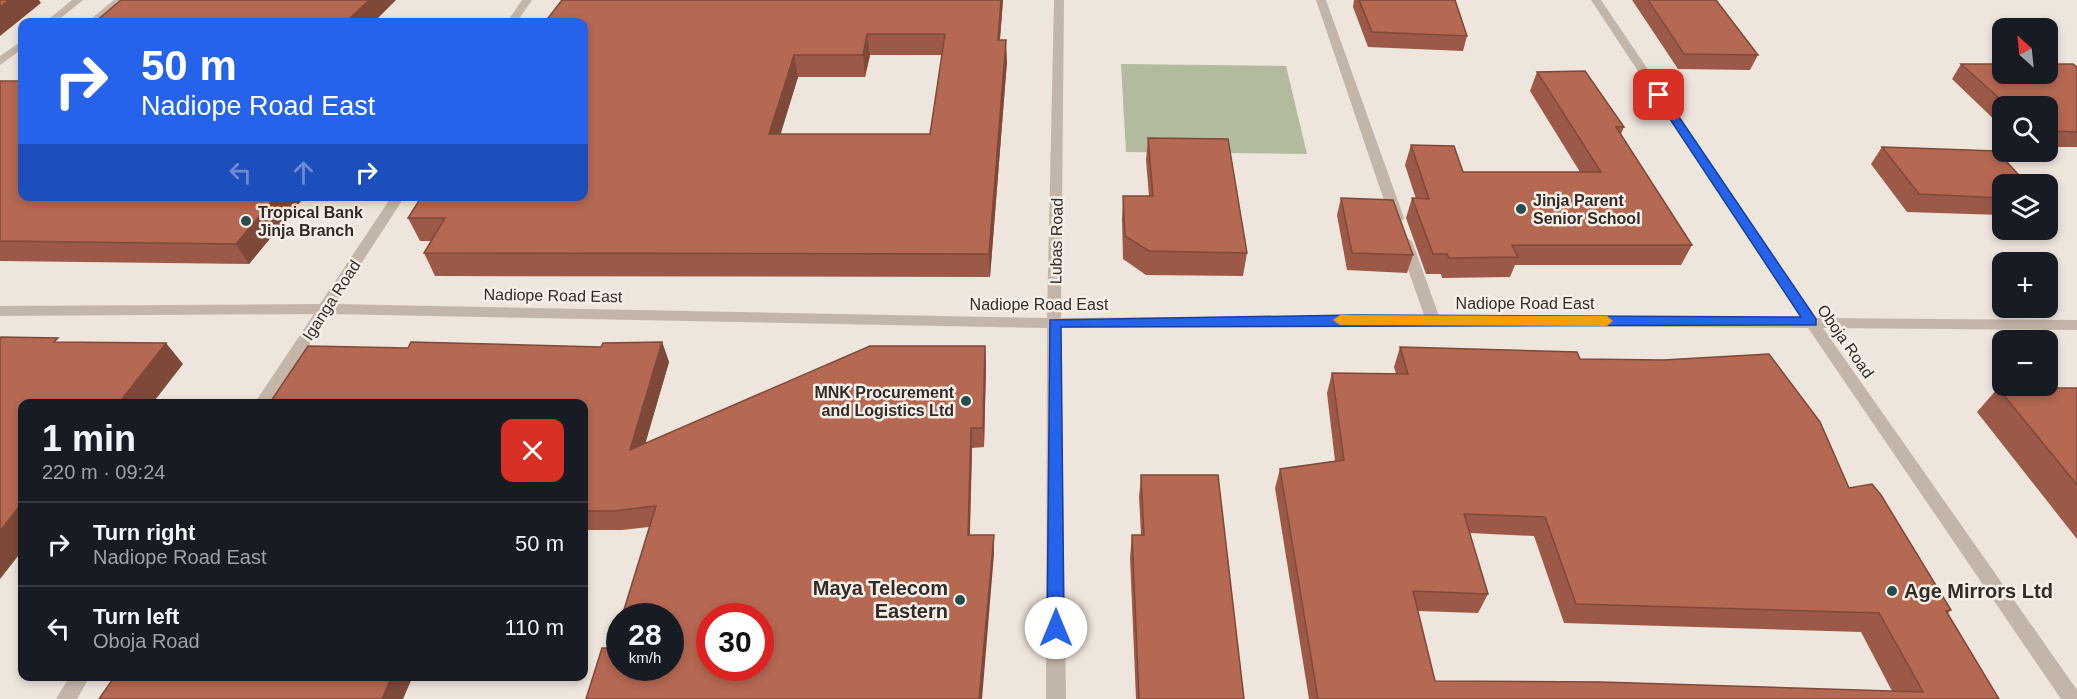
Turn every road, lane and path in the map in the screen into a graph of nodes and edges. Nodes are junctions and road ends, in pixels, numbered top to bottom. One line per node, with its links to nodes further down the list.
1 (78, 0): 7 (street)
2 (120, 0): 8 (street)
3 (527, 0): 9 (street)
4 (1059, 0): 17 (street, Lubas Road)
5 (1322, 0): 15 (street)
6 (1596, 0): 16 (street, Oboja Road)
7 (55, 18)
8 (97, 18)
9 (515, 18)
10 (18, 47): 11 (street)
11 (0, 62)
12 (396, 201): 13 (street, Iganga Road)
13 (326, 309): 14 (street, Nadiope Road East); 17 (street, Nadiope Road East); 19 (street, Iganga Road)
14 (0, 311)
15 (1433, 320): 16 (street, Nadiope Road East); 17 (street, Nadiope Road East)
16 (1811, 322): 18 (street, Nadiope Road East); 23 (street, Oboja Road)
17 (1054, 323): 22 (street, Lubas Road)
18 (2077, 325)
19 (265, 399)
20 (78, 681): 21 (street)
21 (66, 699)
22 (1056, 699)
23 (2072, 699)

